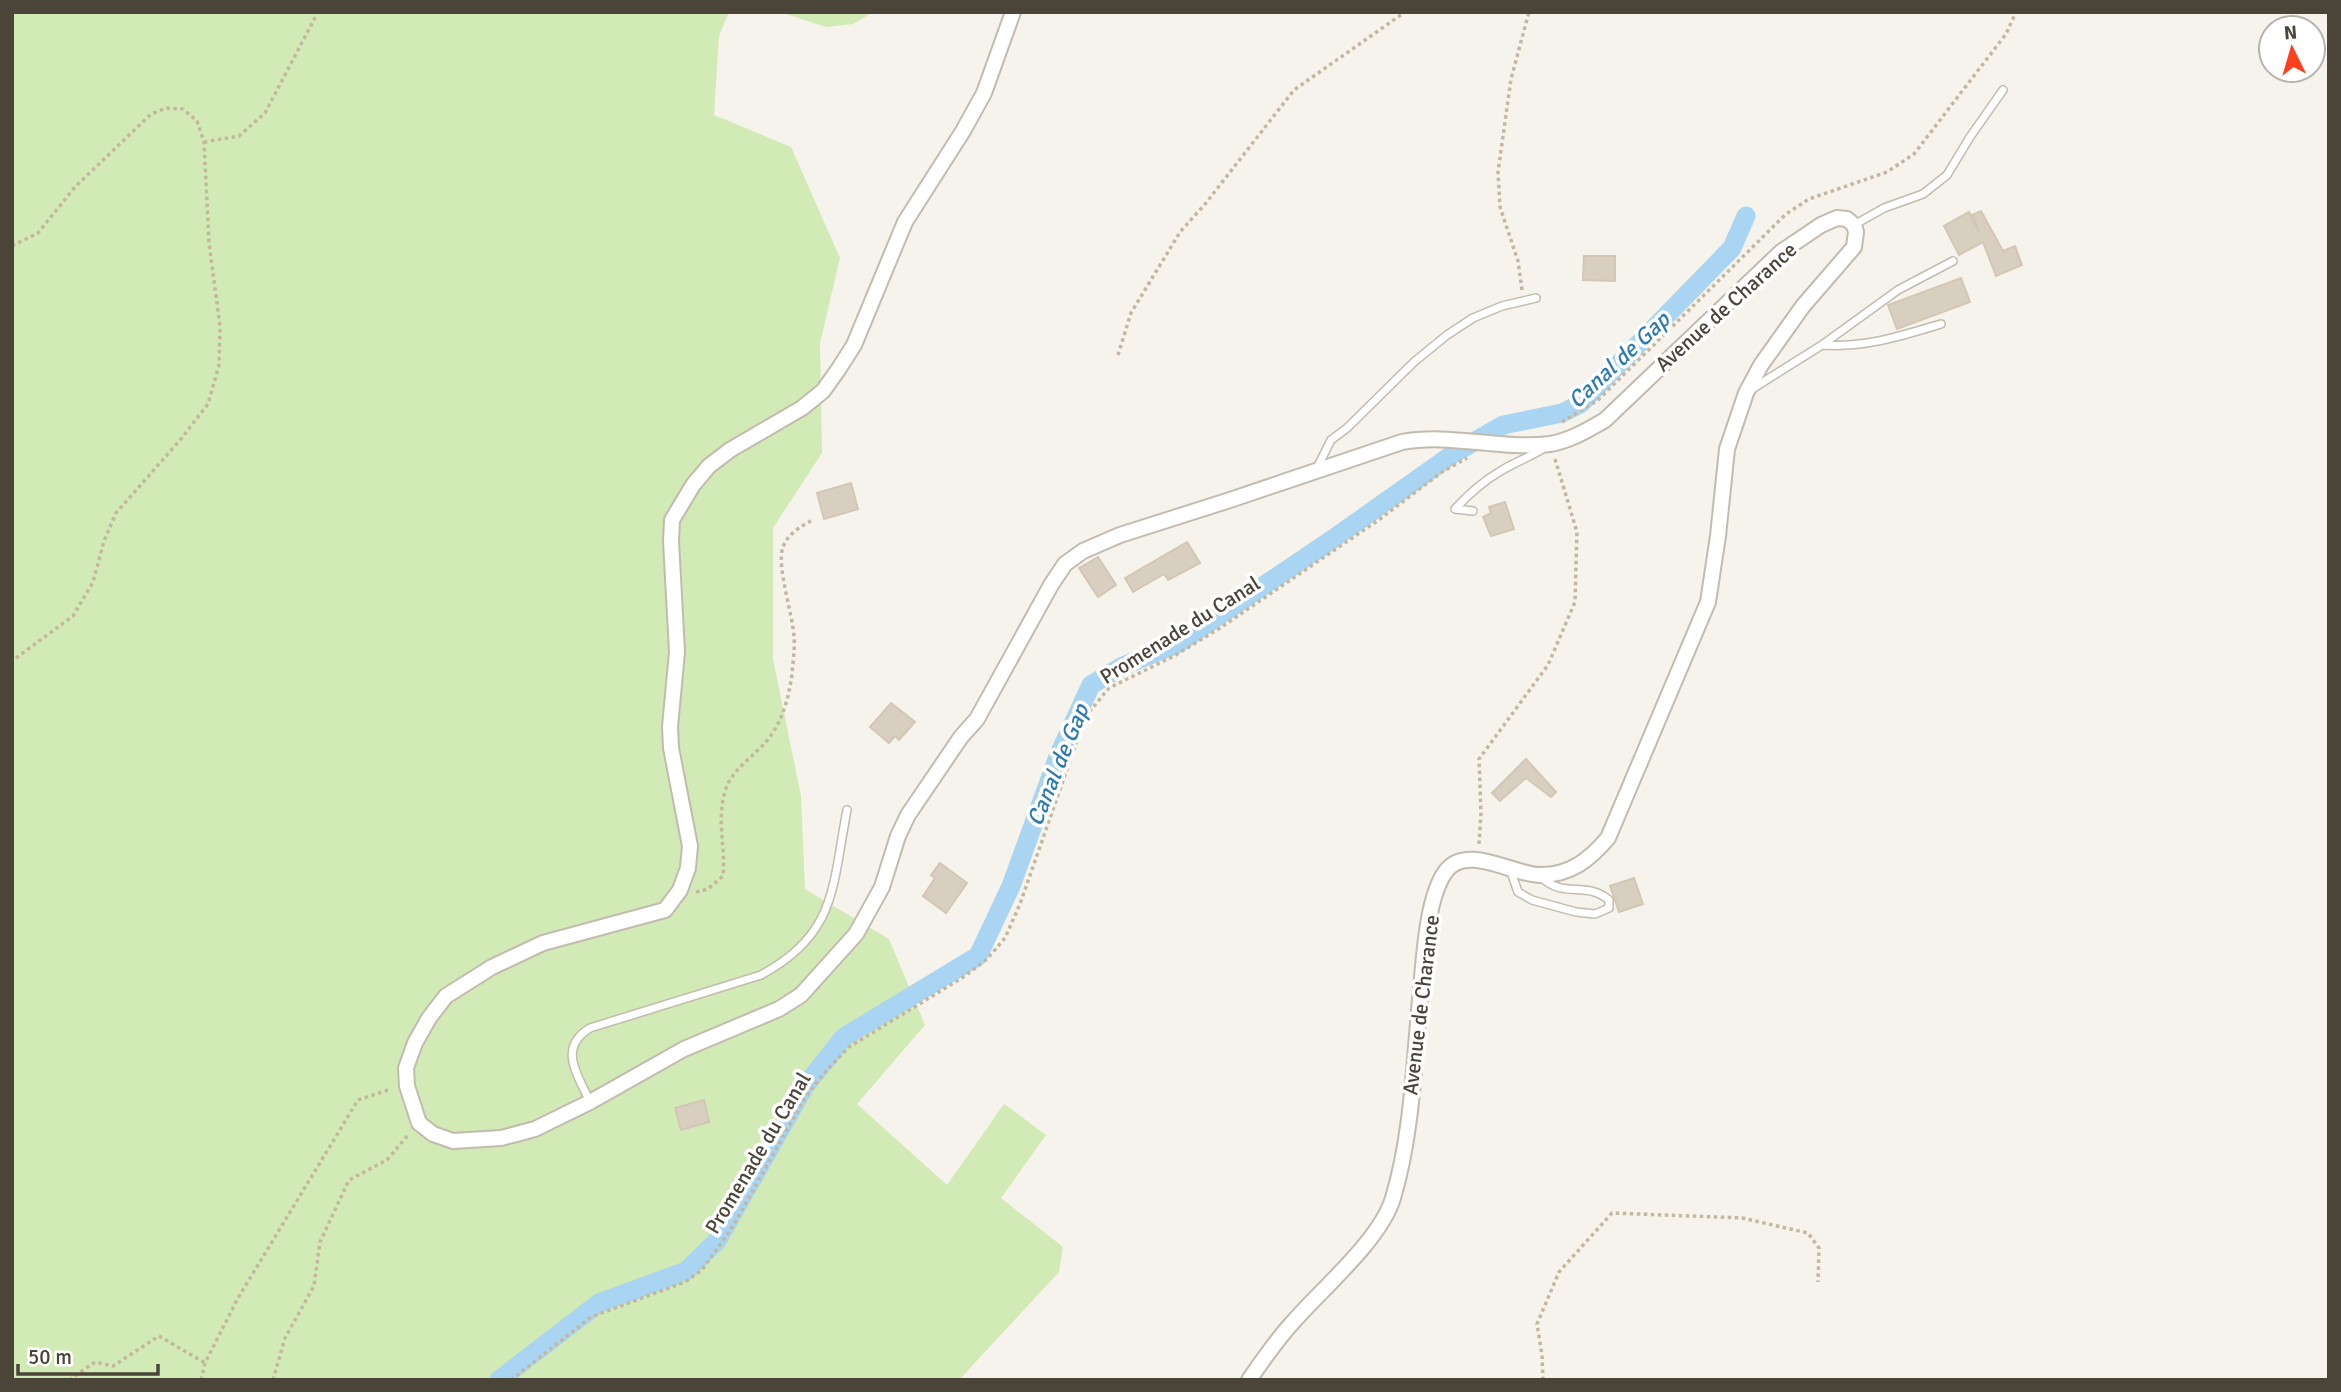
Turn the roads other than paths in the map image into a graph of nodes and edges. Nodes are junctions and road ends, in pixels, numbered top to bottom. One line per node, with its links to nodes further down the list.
1 (1013, 12): 15 (street, Avenue de Charance)
2 (2003, 90): 3 (lane)
3 (1854, 225): 8 (street); 9 (street, Avenue de Charance)
4 (1953, 261): 7 (lane)
5 (1536, 298): 10 (lane)
6 (1941, 324): 7 (lane)
7 (1822, 345): 8 (lane)
8 (1746, 393): 14 (street)
9 (1551, 444): 10 (street, Avenue de Charance); 11 (lane)
10 (1316, 471): 15 (street, Avenue de Charance)
11 (1473, 511)
12 (847, 810): 15 (lane)
13 (1510, 868): 14 (street); 14 (lane); 16 (street, Avenue de Charance)
14 (1539, 876)
15 (590, 1102)
16 (1248, 1380)

